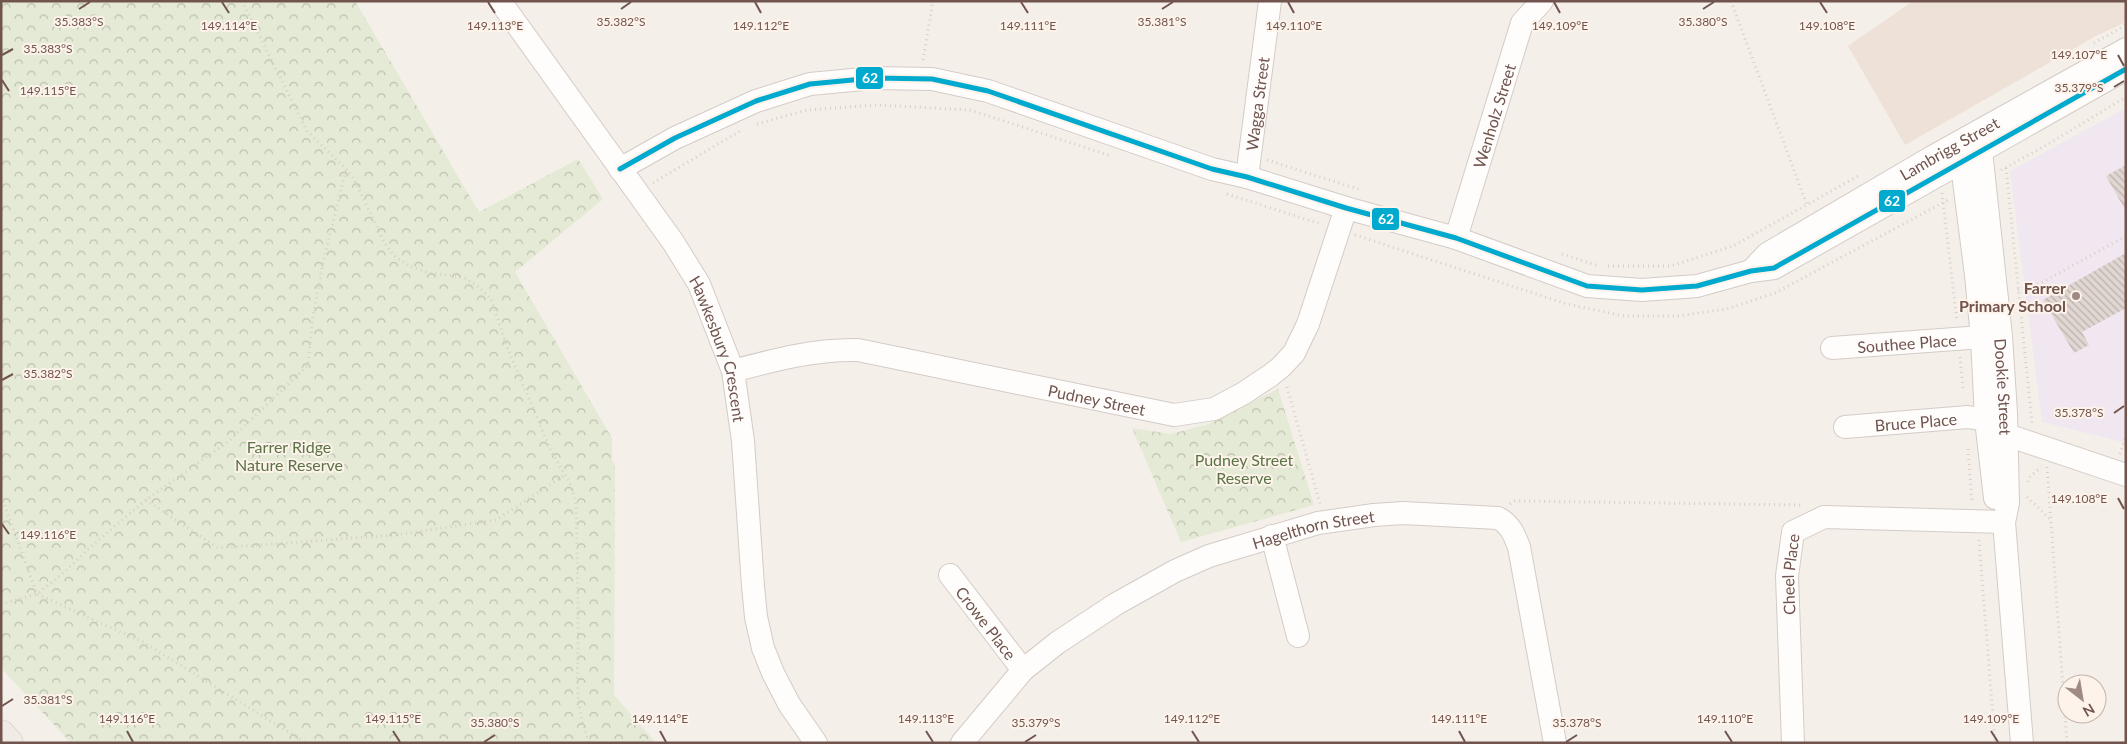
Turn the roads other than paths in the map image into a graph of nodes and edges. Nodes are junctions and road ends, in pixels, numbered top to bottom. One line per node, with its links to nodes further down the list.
1 (500, 1): 8 (street, Hawkesbury Crescent)
2 (1270, 1): 7 (street, Wagga Street)
3 (1542, 1): 11 (street, Wenholz Street)
4 (2126, 49): 6 (street, Lambrigg Street)
5 (2126, 69): 6 (street, Lambrigg Street)
6 (1970, 147): 9 (street, Dookie Street); 12 (street, Lambrigg Street); 12 (street, Lambrigg Street)
7 (1249, 166): 8 (street, Lambrigg Street); 10 (street, Lambrigg Street)
8 (620, 169): 15 (street, Hawkesbury Crescent)
9 (1975, 185): 13 (street, Dookie Street); 18 (street, Dookie Street)
10 (1354, 210): 11 (street, Lambrigg Street); 15 (street, Pudney Street)
11 (1456, 238): 12 (street, Lambrigg Street)
12 (1751, 271)
13 (1982, 337): 14 (street, Southee Place); 16 (street, Dookie Street)
14 (1832, 348)
15 (733, 371): 27 (street, Hawkesbury Crescent)
16 (1976, 419): 17 (street, Bruce Place); 18 (street); 20 (street, Dookie Street)
17 (1845, 427)
18 (2007, 435): 19 (street); 20 (street, Dookie Street)
19 (2126, 475)
20 (2004, 522): 30 (street, Cheel Place); 31 (street, Dookie Street)
21 (1272, 536): 23 (street); 24 (street, Hagelthorn Street); 29 (street, Hagelthorn Street)
22 (950, 575): 24 (street, Crowe Place)
23 (1298, 636)
24 (1023, 670): 28 (street, Hagelthorn Street)
25 (1, 734): 26 (main road)
26 (9, 743)
27 (816, 743)
28 (962, 743)
29 (1555, 743)
30 (1793, 743)
31 (2022, 743)

